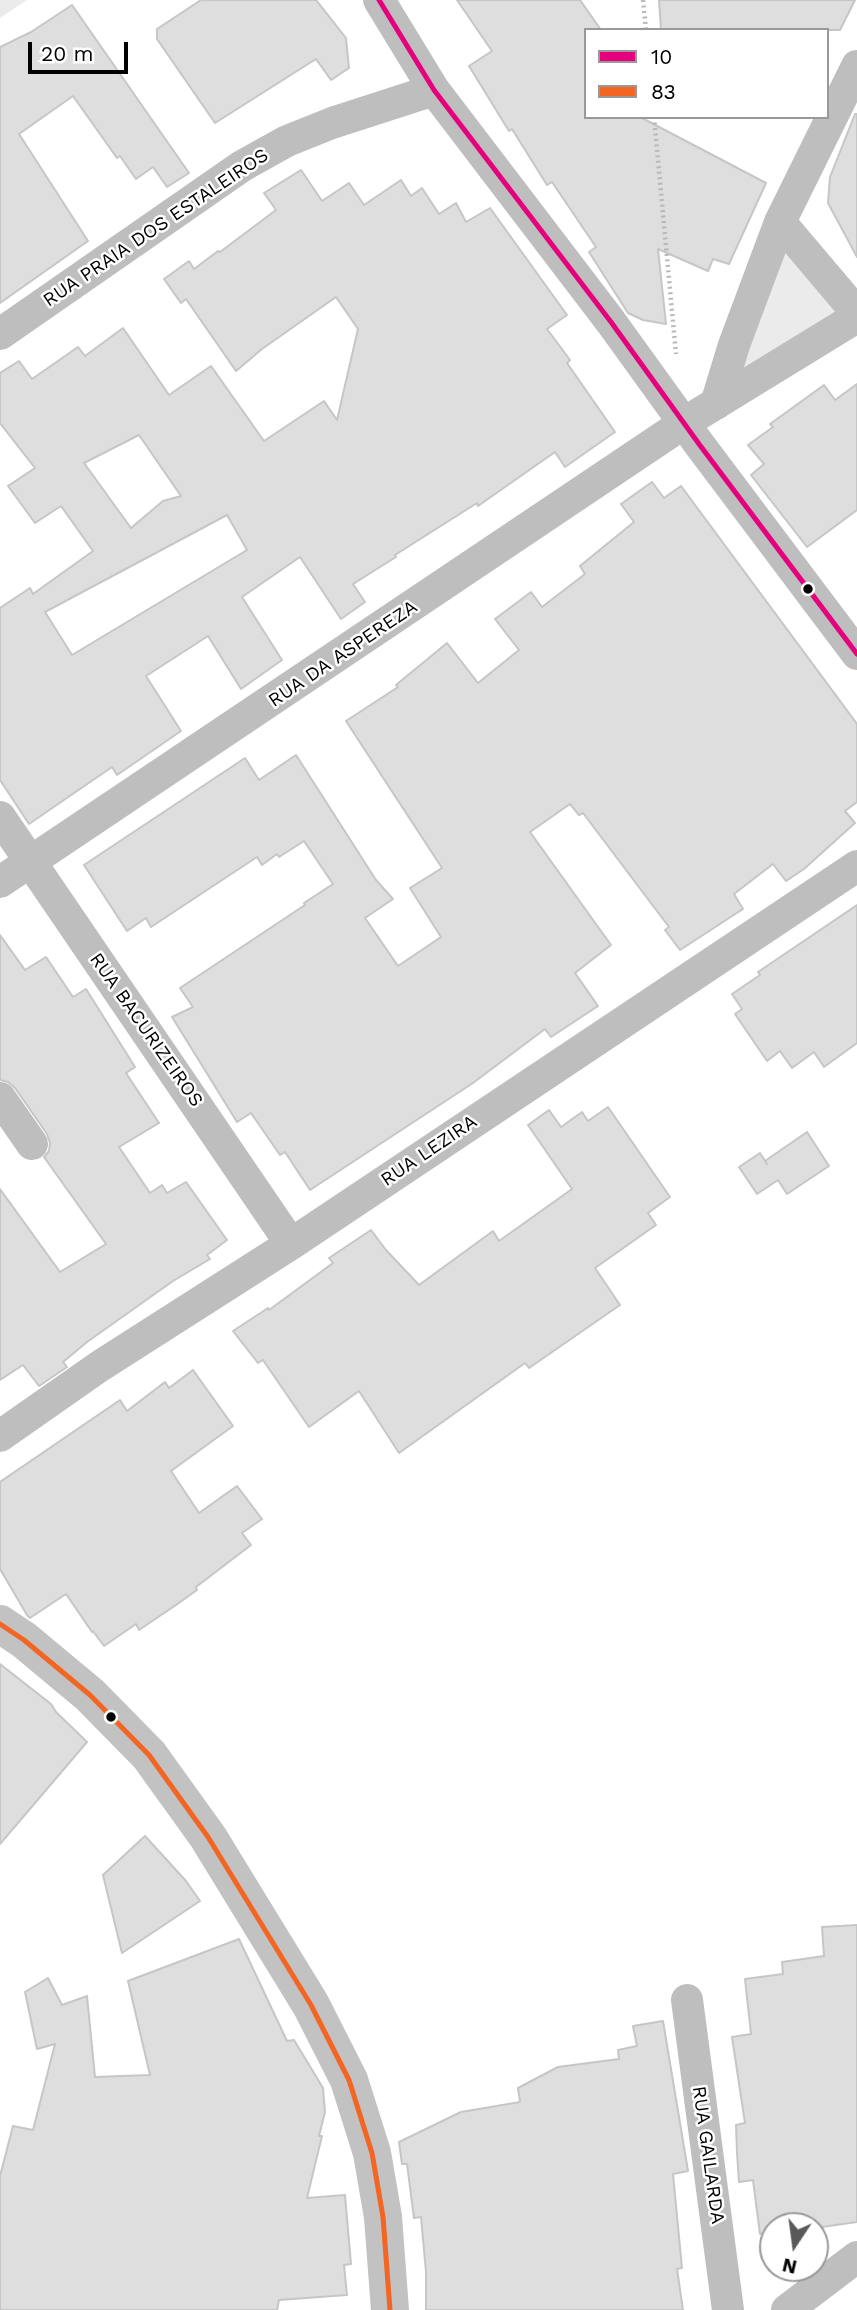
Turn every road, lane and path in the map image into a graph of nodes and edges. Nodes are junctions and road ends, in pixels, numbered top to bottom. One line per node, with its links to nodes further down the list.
1 (379, 0): 5 (street)
2 (643, 0): 3 (path)
3 (646, 28)
4 (857, 66): 7 (street)
5 (434, 90): 9 (street, RUA PRAIA DOS ESTALEIROS); 11 (street)
6 (654, 119): 11 (path)
7 (780, 222): 8 (street); 10 (street)
8 (857, 315): 10 (street, RUA DA ASPEREZA)
9 (0, 334)
10 (716, 404): 11 (street, RUA DA ASPEREZA)
11 (681, 419): 12 (street); 14 (street, RUA DA ASPEREZA)
12 (857, 654)
13 (0, 817): 14 (street, RUA BACURIZEIROS)
14 (31, 862): 16 (street, RUA DA ASPEREZA); 19 (street, RUA BACURIZEIROS)
15 (857, 866): 19 (street, RUA LEZIRA)
16 (0, 883)
17 (0, 1098): 18 (street)
18 (32, 1144)
19 (291, 1244): 20 (street, RUA LEZIRA)
20 (0, 1436)
21 (0, 1624): 24 (street)
22 (687, 2000): 25 (street, RUA GAILARDA)
23 (857, 2257): 26 (street)
24 (390, 2310)
25 (728, 2310)
26 (788, 2310)

